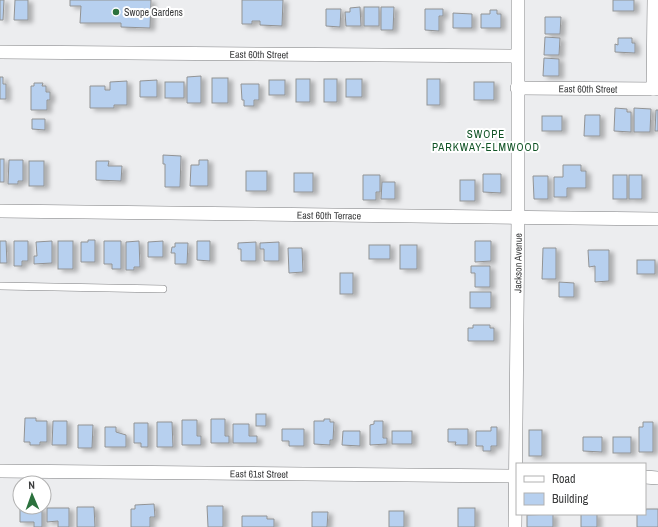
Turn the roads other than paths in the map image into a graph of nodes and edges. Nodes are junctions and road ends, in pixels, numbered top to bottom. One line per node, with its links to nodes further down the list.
1 (518, 0): 4 (street, Jackson Avenue)
2 (654, 0): 6 (street)
3 (0, 52): 4 (street, East 60th Street)
4 (518, 56): 5 (street, Jackson Avenue)
5 (517, 88): 6 (street, East 60th Street); 8 (street, Jackson Avenue)
6 (656, 89)
7 (0, 211): 8 (street, East 60th Terrace)
8 (518, 217): 9 (street, East 60th Terrace); 12 (street, Jackson Avenue)
9 (658, 219)
10 (0, 286): 11 (lane)
11 (163, 289)
12 (516, 463)
13 (0, 471): 14 (street, East 61st Street)
14 (516, 476): 17 (street, Jackson Avenue)
15 (646, 477): 16 (street)
16 (658, 478)
17 (515, 527)

